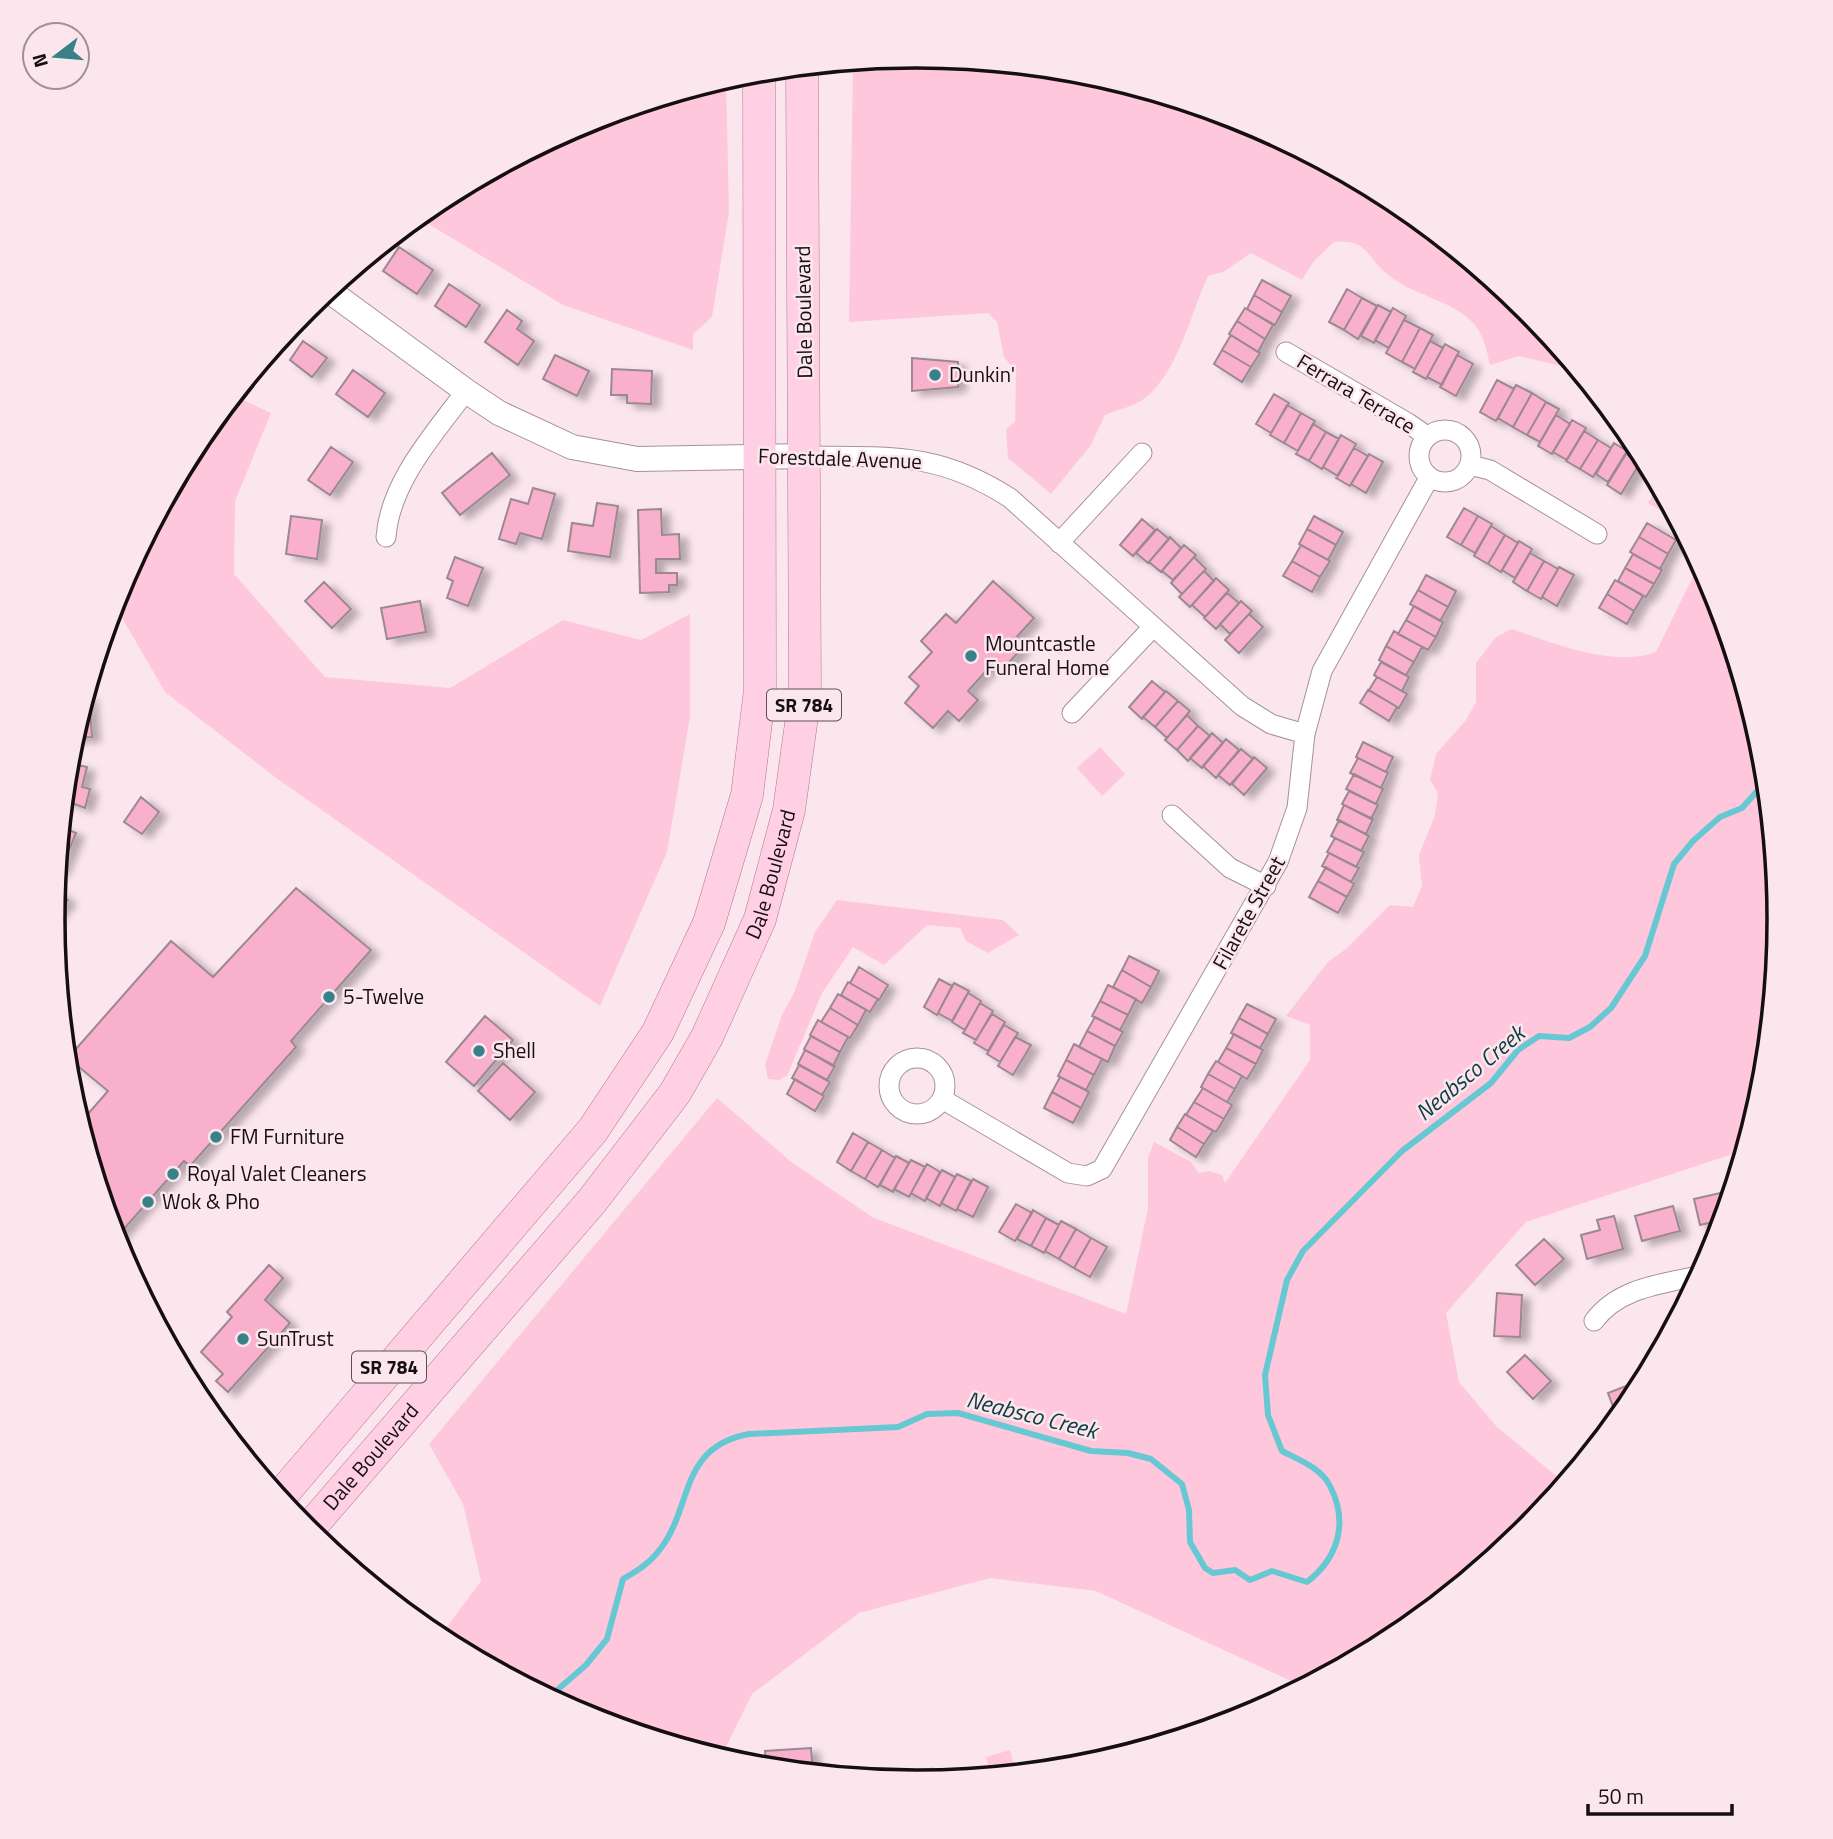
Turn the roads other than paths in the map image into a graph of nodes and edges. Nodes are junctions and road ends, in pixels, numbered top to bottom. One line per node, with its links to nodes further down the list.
1 (802, 75): 9 (main road, Dale Boulevard / SR 784)
2 (759, 83): 8 (main road, Dale Boulevard / SR 784)
3 (336, 296): 5 (street, Forestdale Avenue)
4 (1286, 352): 6 (street, Ferrara Terrace)
5 (466, 391): 8 (street, Forestdale Avenue); 13 (street)
6 (1424, 439): 10 (street, Ferrara Terrace); 11 (street, Ferrara Terrace)
7 (1142, 453): 14 (street)
8 (761, 456): 9 (street, Forestdale Avenue); 23 (main road, Dale Boulevard / SR 784)
9 (806, 456): 14 (street, Forestdale Avenue); 24 (main road, Dale Boulevard / SR 784)
10 (1470, 466): 11 (street); 12 (street)
11 (1429, 478): 17 (street, Filarete Street)
12 (1597, 534)
13 (386, 537)
14 (1059, 543): 15 (street, Forestdale Avenue)
15 (1152, 628): 16 (street); 17 (street, Forestdale Avenue)
16 (1072, 713)
17 (1305, 734): 19 (street, Filarete Street)
18 (1172, 815): 19 (street)
19 (1266, 886): 20 (street, Filarete Street)
20 (942, 1098)
21 (1688, 1278): 22 (street)
22 (1594, 1321)
23 (285, 1490)
24 (314, 1522)

